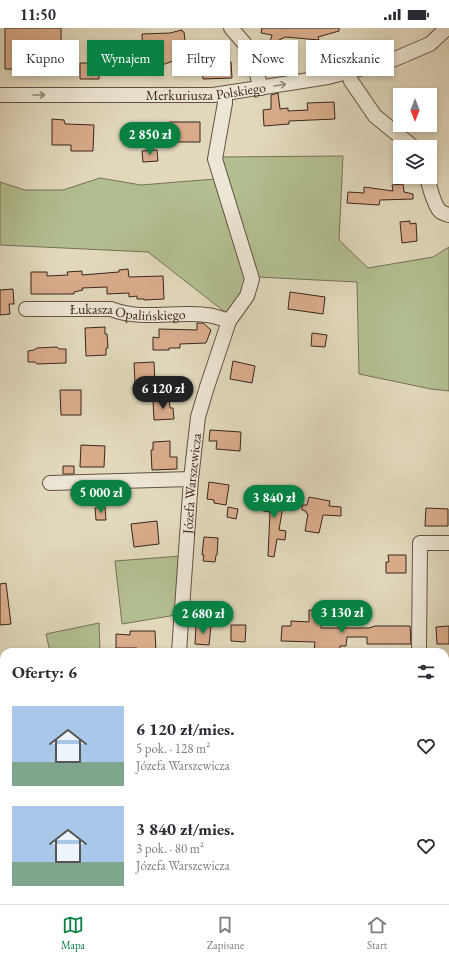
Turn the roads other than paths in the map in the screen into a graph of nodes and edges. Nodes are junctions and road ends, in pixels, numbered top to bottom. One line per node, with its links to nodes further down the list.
1 (231, 28): 6 (street)
2 (447, 28): 3 (street, Merkuriusza Polskiego)
3 (394, 59)
4 (332, 76): 6 (street, Merkuriusza Polskiego, one-way to 4)
5 (349, 76): 9 (street)
6 (261, 88): 7 (street, Merkuriusza Polskiego)
7 (226, 94): 8 (street, Merkuriusza Polskiego, one-way to 7); 13 (street, Józefa Warszewicza)
8 (0, 95)
9 (404, 140)
10 (429, 184): 11 (street)
11 (449, 215)
12 (26, 309): 13 (street, Łukasza Opalińskiego)
13 (229, 321): 14 (street, Józefa Warszewicza)
14 (191, 480): 15 (street); 17 (street, Józefa Warszewicza)
15 (50, 484)
16 (449, 543): 18 (street)
17 (179, 648)
18 (419, 648)

